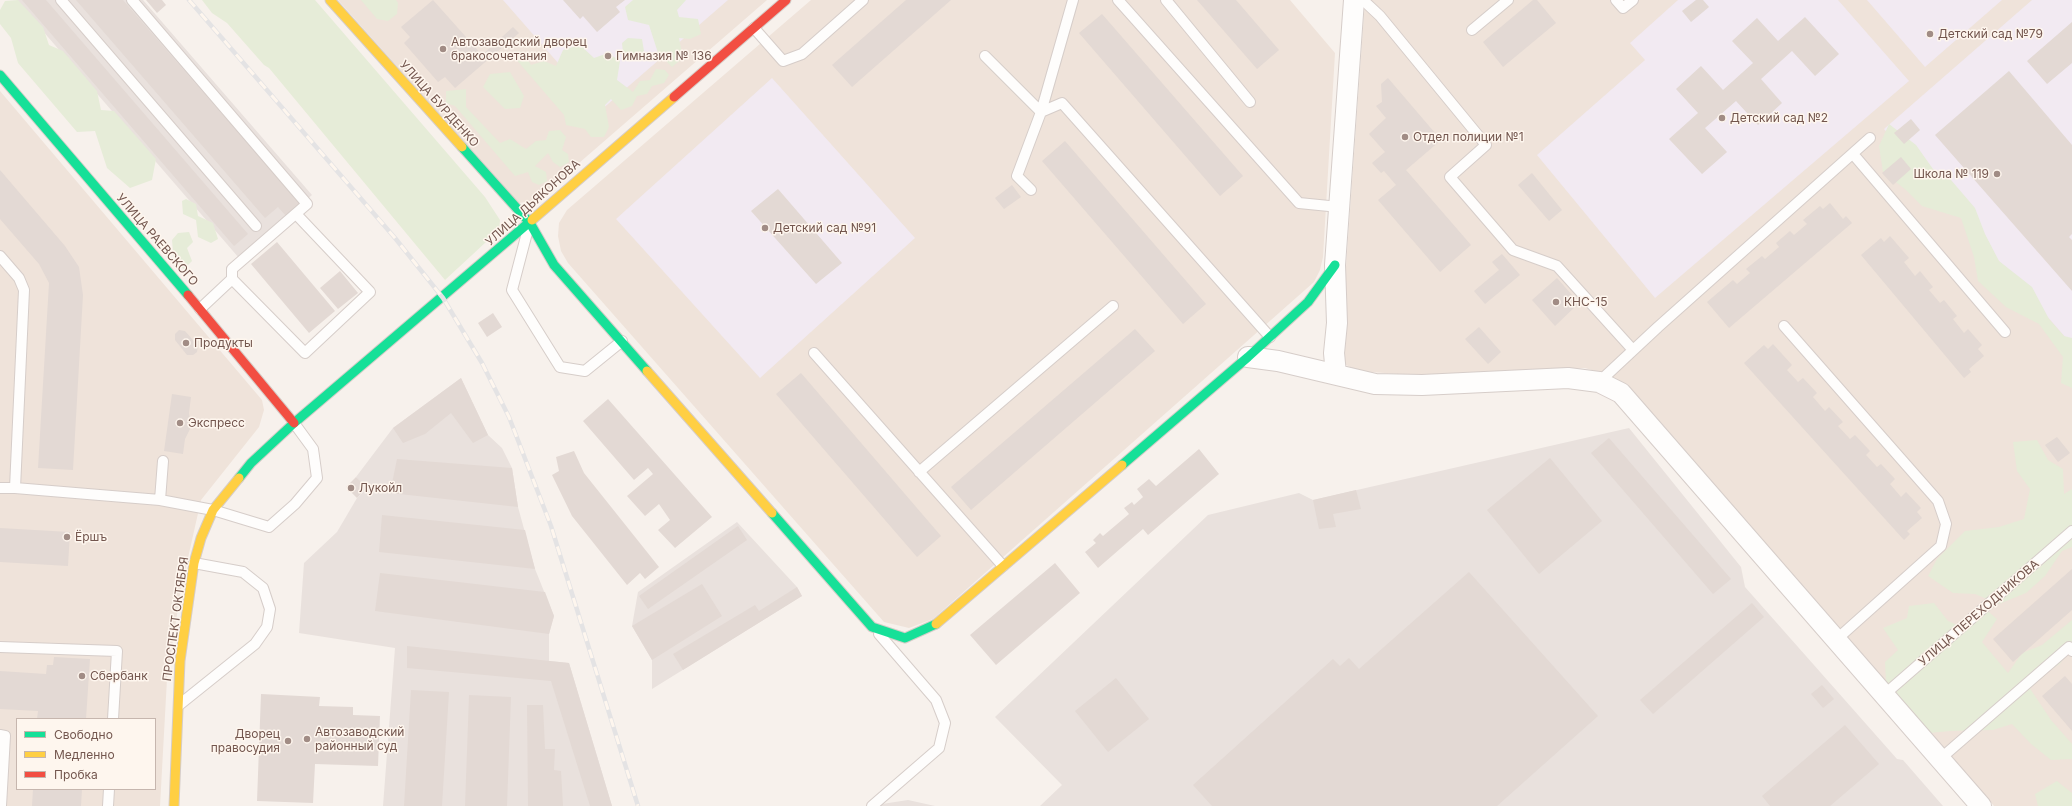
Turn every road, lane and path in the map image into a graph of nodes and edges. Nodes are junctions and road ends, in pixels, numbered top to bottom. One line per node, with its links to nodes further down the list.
1 (61, 0): 26 (lane)
2 (132, 0): 24 (lane)
3 (330, 0): 25 (street, УЛИЦА БУРДЕНКО)
4 (786, 0): 14 (street, УЛИЦА ДЬЯКОНОВА)
5 (864, 0): 14 (lane)
6 (1072, 0): 19 (lane)
7 (1118, 0): 23 (lane)
8 (1166, 0): 18 (lane)
9 (1354, 0): 23 (street)
10 (1363, 0): 39 (lane)
11 (1508, 0): 15 (lane)
12 (1616, 0): 13 (lane)
13 (1633, 0)
14 (754, 28): 25 (street, УЛИЦА ДЬЯКОНОВА)
15 (1472, 30)
16 (985, 56): 19 (lane)
17 (0, 75): 31 (street, УЛИЦА РАЕВСКОГО)
18 (1250, 102)
19 (1041, 112): 22 (lane); 35 (lane)
20 (1870, 138): 21 (lane)
21 (1853, 154): 36 (lane); 39 (lane)
22 (1031, 190)
23 (1339, 207): 28 (street)
24 (296, 214): 29 (lane); 29 (lane)
25 (530, 224): 37 (street, УЛИЦА БУРДЕНКО); 37 (lane); 46 (street, УЛИЦА ДЬЯКОНОВА)
26 (256, 226)
27 (0, 256): 50 (lane)
28 (1335, 265): 32 (street); 33 (street)
29 (232, 280): 31 (lane)
30 (1113, 306): 48 (lane)
31 (200, 309): 46 (street, УЛИЦА РАЕВСКОГО)
32 (1300, 309): 33 (street); 35 (street)
33 (1337, 318): 38 (street)
34 (1784, 326): 57 (lane)
35 (1276, 332): 41 (street); 42 (street)
36 (2005, 332)
37 (622, 342): 56 (street, УЛИЦА БУРДЕНКО)
38 (1334, 349): 43 (street); 44 (street)
39 (1633, 350): 45 (lane)
40 (814, 353): 48 (lane)
41 (1248, 357): 42 (street); 55 (street)
42 (1294, 365): 43 (street)
43 (1315, 370): 44 (street)
44 (1336, 374): 45 (street)
45 (1599, 382): 57 (street)
46 (294, 423): 52 (street, ПРОСПЕКТ ОКТЯБРЯ); 52 (lane)
47 (163, 461): 51 (lane)
48 (919, 472): 55 (lane)
49 (0, 488): 50 (lane)
50 (15, 488): 51 (lane)
51 (160, 500): 52 (lane)
52 (213, 510): 54 (street, ПРОСПЕКТ ОКТЯБРЯ)
53 (2072, 531): 60 (lane, УЛИЦА ПЕРЕХОДНИКОВА)
54 (194, 563): 61 (street, ПРОСПЕКТ ОКТЯБРЯ); 61 (lane)
55 (1003, 566): 56 (street)
56 (872, 627): 69 (lane)
57 (1837, 639): 60 (street)
58 (0, 647): 62 (lane)
59 (2072, 651): 64 (lane)
60 (1885, 694): 64 (street)
61 (177, 706): 68 (street, ПРОСПЕКТ ОКТЯБРЯ)
62 (113, 718)
63 (0, 735): 66 (lane)
64 (1940, 759): 70 (street)
65 (109, 790): 67 (lane)
66 (1, 806)
67 (108, 806)
68 (174, 806)
69 (872, 806)
70 (1981, 806)

